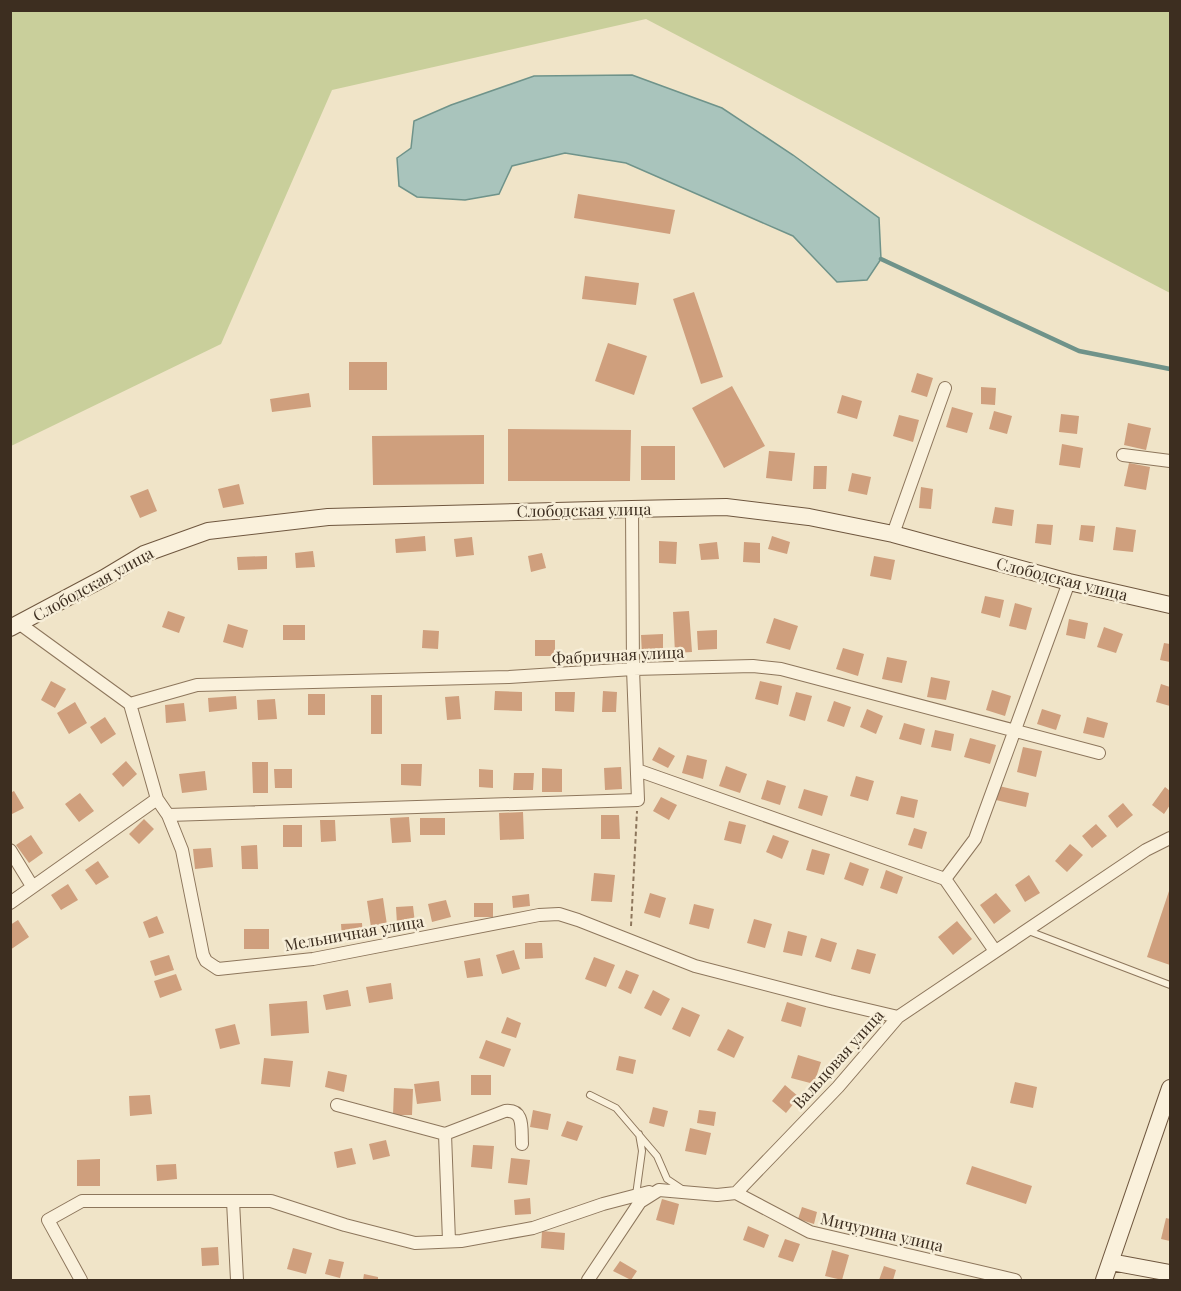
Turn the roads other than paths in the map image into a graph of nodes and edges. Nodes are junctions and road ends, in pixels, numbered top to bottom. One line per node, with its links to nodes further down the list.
1 (945, 388): 5 (street)
2 (1124, 455): 3 (street)
3 (1170, 461)
4 (632, 509): 5 (street, Слободская улица); 8 (street, Слободская улица); 9 (street)
5 (893, 534): 6 (street, Слободская улица)
6 (1069, 582): 7 (street, Слободская улица); 11 (street)
7 (1170, 605)
8 (15, 626): 10 (street)
9 (633, 669): 10 (street, Фабричная улица); 11 (street, Фабричная улица); 13 (street)
10 (130, 704): 14 (street, Мельничная улица)
11 (1015, 731): 12 (street, Фабричная улица); 18 (street)
12 (1099, 753)
13 (637, 770): 15 (street); 18 (street)
14 (157, 799): 15 (street, Мельничная улица); 19 (street)
15 (168, 815): 24 (street, Мельничная улица)
16 (1170, 838): 21 (street, Вальцовая улица)
17 (10, 850): 19 (street)
18 (945, 879): 22 (street)
19 (32, 886): 20 (street)
20 (10, 903)
21 (1026, 930): 22 (street, Вальцовая улица); 23 (lane)
22 (995, 951): 24 (street, Вальцовая улица)
23 (1170, 985)
24 (898, 1017): 33 (street, Вальцовая улица)
25 (590, 1095): 29 (lane)
26 (1169, 1097): 37 (street)
27 (337, 1105): 28 (street)
28 (445, 1134): 30 (street); 36 (street)
29 (639, 1134): 32 (lane); 34 (lane)
30 (522, 1144)
31 (659, 1190): 32 (street); 34 (street); 42 (street)
32 (685, 1191): 33 (street)
33 (736, 1193): 38 (street, Мичурина улица)
34 (636, 1196): 36 (street)
35 (233, 1201): 36 (street); 40 (street); 41 (street)
36 (449, 1241)
37 (1111, 1262): 39 (street); 45 (street)
38 (959, 1266): 43 (street, Мичурина улица); 44 (street, Мичурина улица)
39 (1170, 1273)
40 (81, 1281)
41 (237, 1281)
42 (588, 1281)
43 (962, 1281)
44 (1015, 1281)
45 (1104, 1281)

